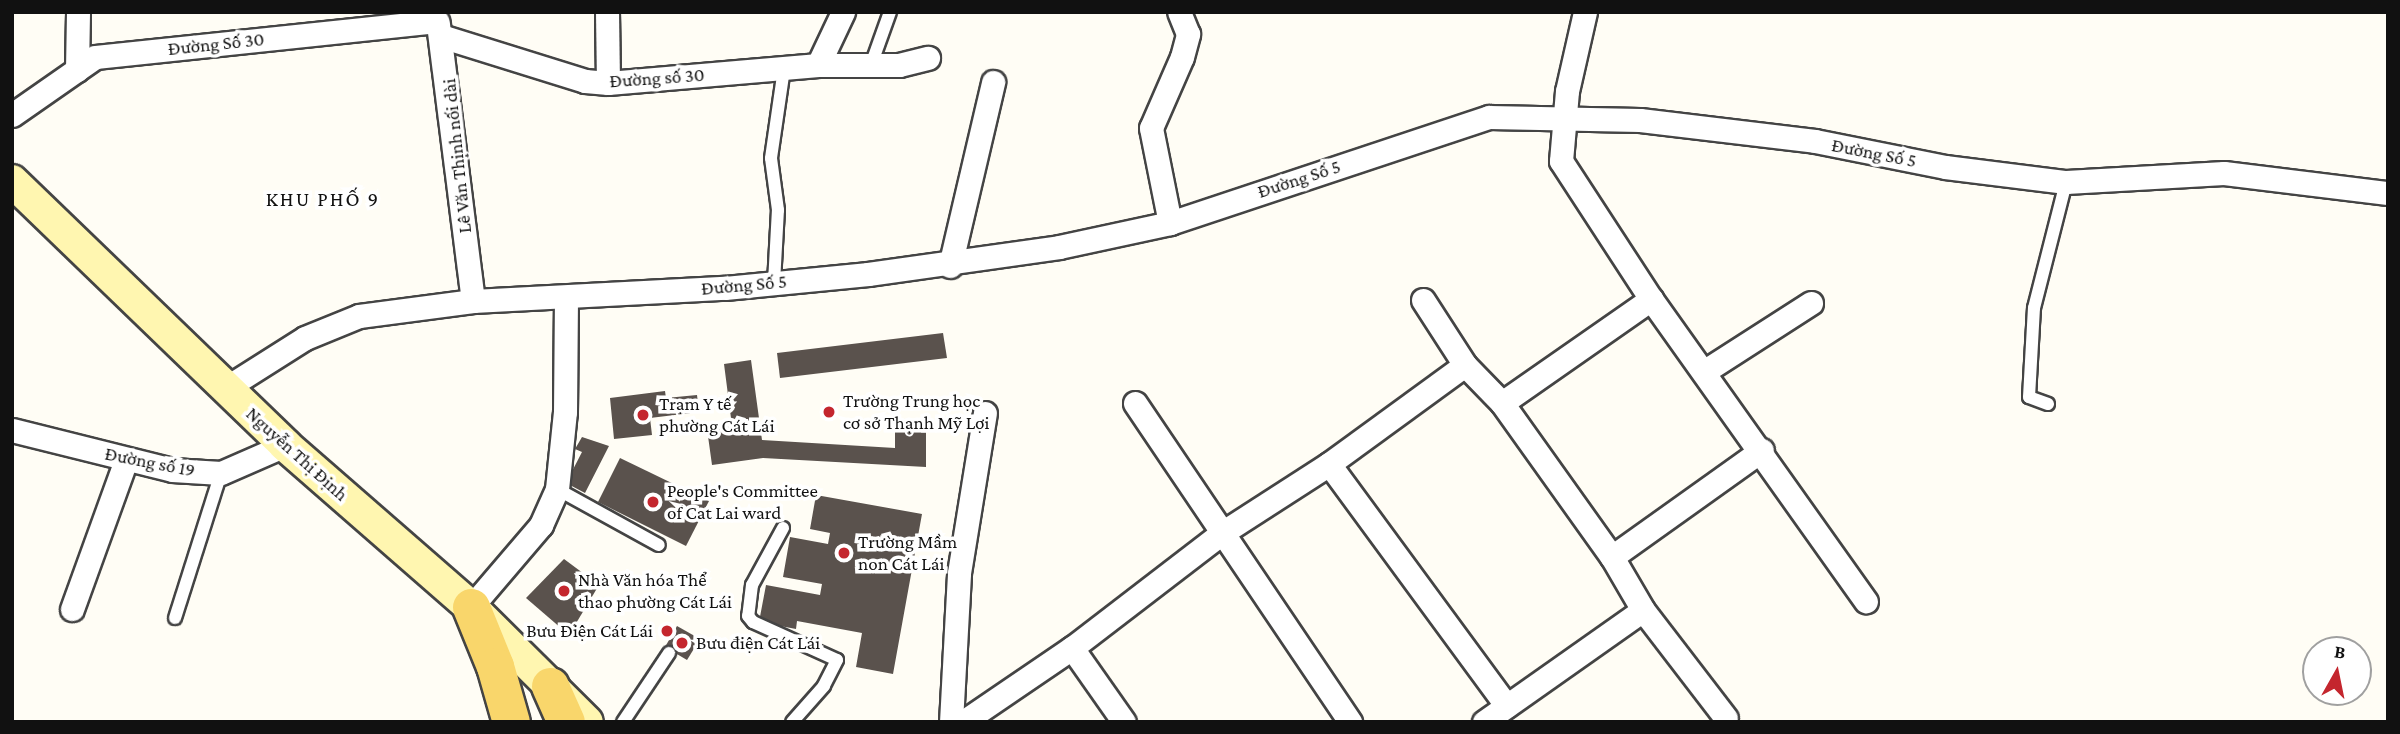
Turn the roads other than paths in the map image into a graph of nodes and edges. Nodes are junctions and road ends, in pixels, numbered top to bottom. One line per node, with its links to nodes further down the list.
1 (78, 12): 11 (street)
2 (607, 12): 14 (street)
3 (843, 12): 9 (street)
4 (890, 12): 10 (lane)
5 (1179, 12): 20 (street)
6 (1585, 12): 16 (street)
7 (438, 24): 11 (street, Đường Số 30); 14 (street, Đường số 30); 26 (street, Lê Văn Thịnh nối dài)
8 (928, 58): 10 (street, Đường số 30)
9 (818, 65): 10 (street, Đường số 30); 12 (street, Đường số 30)
10 (871, 65)
11 (77, 69): 15 (street, Đường Số 30)
12 (784, 69): 14 (street, Đường số 30); 22 (lane)
13 (993, 82): 21 (street)
14 (608, 83)
15 (12, 115)
16 (1563, 117): 18 (street, Đường Số 5); 20 (street, Đường Số 5); 24 (street)
17 (12, 181): 30 (main road, Nguyễn Thị Định)
18 (2066, 182): 19 (street, Đường Số 5); 33 (lane)
19 (2388, 193)
20 (1170, 223): 21 (street, Đường Số 5)
21 (950, 266): 22 (street, Đường Số 5)
22 (774, 283): 23 (street, Đường Số 5)
23 (566, 298): 26 (street, Đường Số 5); 41 (street)
24 (1651, 299): 29 (street); 32 (street)
25 (1423, 300): 28 (street)
26 (473, 301): 30 (street, Đường Số 5)
27 (1811, 303): 29 (street)
28 (1465, 365): 32 (street); 39 (street)
29 (1705, 371): 37 (street)
30 (226, 388): 36 (main road, Nguyễn Thị Định)
31 (1135, 403): 43 (street)
32 (1502, 403): 45 (street)
33 (2048, 404)
34 (985, 412): 63 (street)
35 (12, 430): 38 (street, Đường số 19)
36 (285, 445): 40 (street, Đường số 19); 47 (main road, Nguyễn Thị Định)
37 (1762, 450): 45 (street); 46 (street)
38 (126, 460): 40 (street, Đường số 19); 48 (street)
39 (1329, 464): 43 (street); 55 (street)
40 (221, 473): 50 (lane)
41 (557, 489): 44 (lane); 47 (street)
42 (783, 528): 62 (lane)
43 (1222, 533): 51 (street); 66 (street)
44 (659, 545)
45 (1612, 557): 49 (street)
46 (1866, 601)
47 (471, 607): 53 (main road); 54 (main road, Nguyễn Thị Định)
48 (72, 608)
49 (1643, 610): 55 (street); 56 (street)
50 (175, 618)
51 (1072, 648): 64 (street); 65 (street)
52 (669, 653): 61 (lane)
53 (495, 666): 57 (main road); 58 (main road)
54 (550, 685): 59 (main road); 60 (main road, Nguyễn Thị Định)
55 (1507, 706): 67 (street)
56 (1726, 718)
57 (490, 722)
58 (511, 722)
59 (566, 722)
60 (587, 722)
61 (623, 722)
62 (792, 722)
63 (951, 722)
64 (963, 722)
65 (1124, 722)
66 (1350, 722)
67 (1484, 722)

